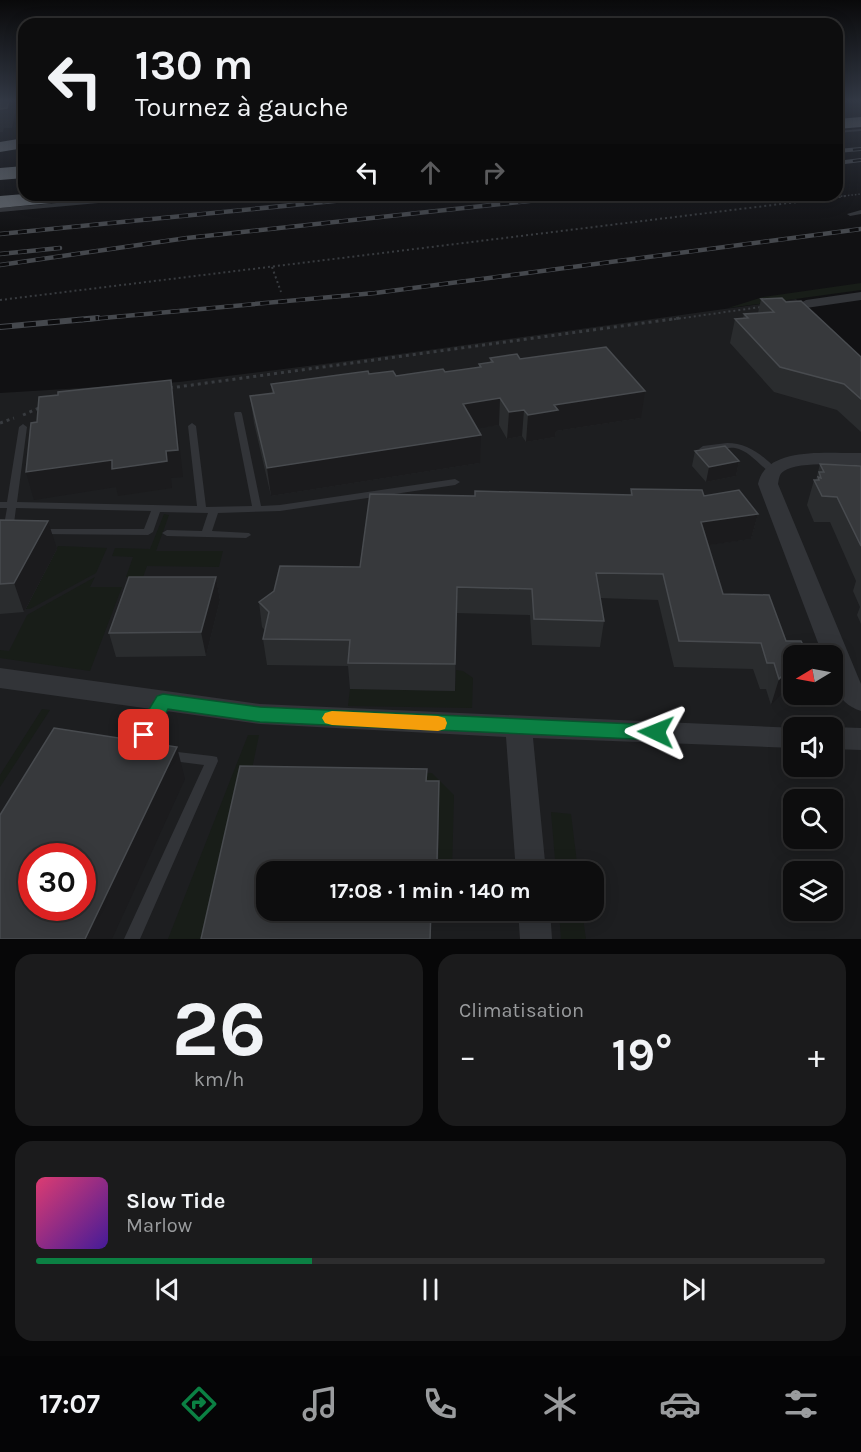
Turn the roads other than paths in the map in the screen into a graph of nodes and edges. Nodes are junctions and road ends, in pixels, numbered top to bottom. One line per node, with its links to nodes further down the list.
1 (17, 145): 2 (highway)
2 (0, 147)
3 (18, 172): 4 (highway)
4 (0, 174)
5 (18, 180): 6 (highway)
6 (0, 181)
7 (18, 188): 8 (highway)
8 (0, 189)
9 (18, 200): 11 (highway)
10 (98, 201): 12 (lane)
11 (0, 202)
12 (0, 210)
13 (861, 212): 14 (lane)
14 (850, 214)
15 (861, 296): 16 (street)
16 (806, 304)
17 (238, 414): 28 (lane)
18 (192, 426): 27 (lane)
19 (23, 427): 25 (lane)
20 (703, 448): 22 (lane)
21 (861, 459): 22 (street)
22 (773, 471): 37 (street)
23 (455, 482): 28 (lane)
24 (0, 505): 25 (lane)
25 (14, 505): 26 (lane); 30 (lane)
26 (158, 508): 27 (lane); 31 (lane)
27 (202, 509): 29 (lane)
28 (257, 509): 29 (lane)
29 (214, 510): 33 (lane)
30 (19, 531)
31 (31, 531)
32 (167, 533): 33 (lane)
33 (206, 534): 34 (lane)
34 (246, 535)
35 (0, 678): 36 (street)
36 (163, 701): 38 (street); 44 (lane)
37 (861, 701)
38 (519, 727): 39 (street); 42 (street)
39 (783, 737)
40 (843, 738): 41 (street)
41 (861, 739)
42 (530, 861)
43 (535, 921): 45 (street)
44 (132, 939)
45 (536, 939)

